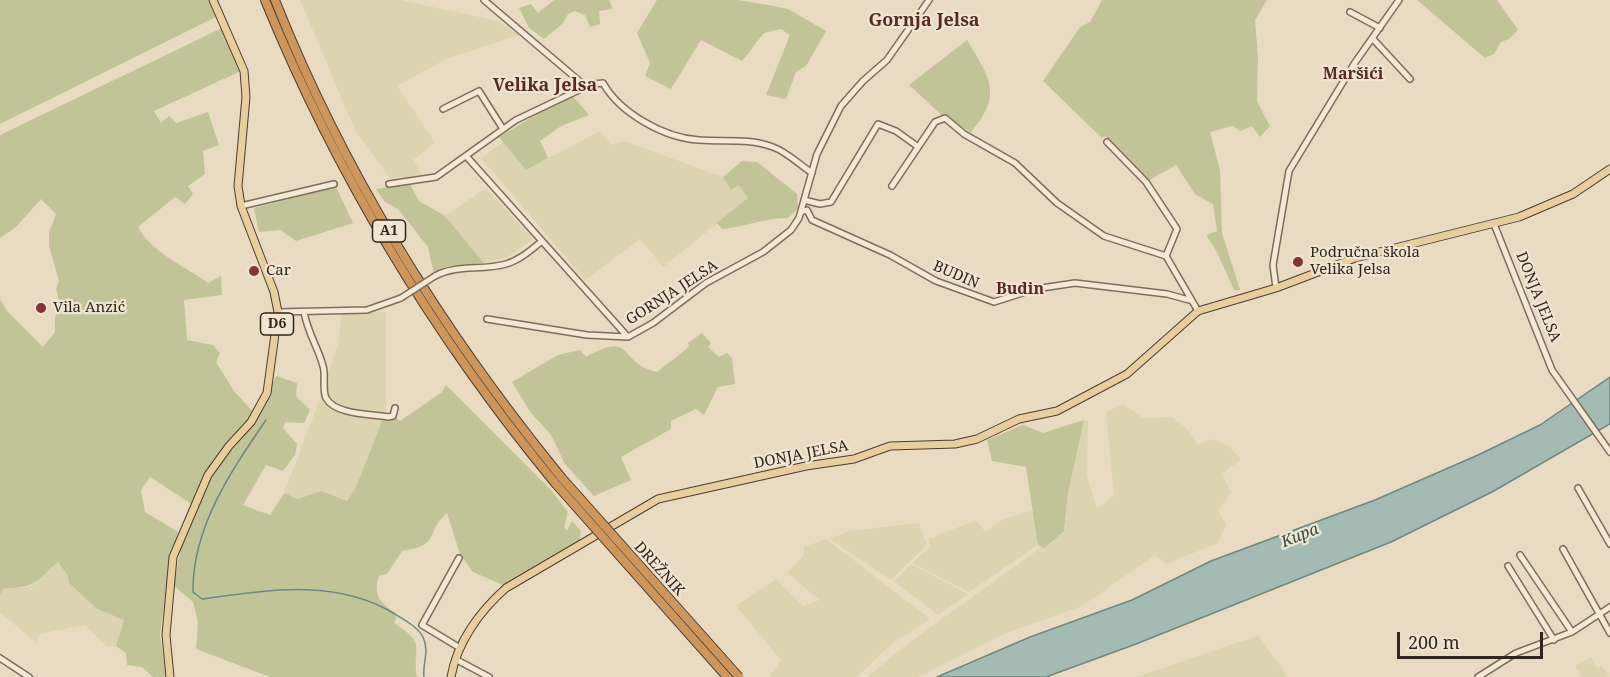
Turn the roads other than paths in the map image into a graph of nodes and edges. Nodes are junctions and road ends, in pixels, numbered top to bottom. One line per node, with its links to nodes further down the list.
1 (213, 0): 23 (main road, D6)
2 (265, 0): 37 (highway, A1)
3 (275, 0): 37 (highway, A1)
4 (484, 0): 11 (street)
5 (929, 0): 18 (street, GORNJA JELSA)
6 (1399, 0): 8 (street)
7 (1350, 12): 8 (street)
8 (1380, 28): 9 (street)
9 (1373, 39): 10 (street); 28 (street)
10 (1410, 80)
11 (584, 85): 13 (street); 18 (street)
12 (443, 110): 13 (street)
13 (504, 129): 16 (street)
14 (1107, 142): 27 (street)
15 (917, 146): 21 (street); 22 (street); 27 (street)
16 (467, 157): 20 (street); 26 (street)
17 (1610, 169): 25 (main road, DONJA JELSA)
18 (812, 173): 22 (street, GORNJA JELSA)
19 (333, 184): 23 (street)
20 (389, 184)
21 (892, 186)
22 (804, 200): 24 (street, GORNJA JELSA)
23 (241, 206): 31 (main road, D6)
24 (801, 212): 29 (street, BUDIN); 34 (street, GORNJA JELSA)
25 (1494, 224): 28 (main road, DONJA JELSA); 36 (street, DONJA JELSA)
26 (542, 241): 32 (street, bridge); 34 (street)
27 (1166, 256): 29 (street)
28 (1276, 288): 30 (main road, DONJA JELSA)
29 (1189, 300): 30 (street)
30 (1198, 311): 49 (main road, DONJA JELSA)
31 (278, 312): 32 (street); 53 (main road, D6)
32 (304, 312): 35 (street)
33 (487, 319): 34 (street, GORNJA JELSA)
34 (627, 337)
35 (395, 408)
36 (1610, 452)
37 (558, 480): 56 (highway, DREŽNIK / A1, bridge); 57 (highway, DREŽNIK / A1, bridge)
38 (1578, 488): 39 (street)
39 (1610, 543)
40 (1563, 549): 45 (street)
41 (1520, 555): 46 (street)
42 (459, 558): 49 (street)
43 (1508, 566): 48 (street)
44 (1610, 607): 45 (street)
45 (1600, 614): 46 (street); 47 (street)
46 (1572, 632): 48 (street)
47 (1610, 633)
48 (1554, 640): 58 (street)
49 (459, 648): 51 (main road, DONJA JELSA)
50 (0, 658): 52 (street)
51 (454, 659): 54 (main road, DONJA JELSA); 55 (street)
52 (29, 677)
53 (170, 677)
54 (450, 677)
55 (489, 677)
56 (727, 677)
57 (739, 677)
58 (1478, 677)

